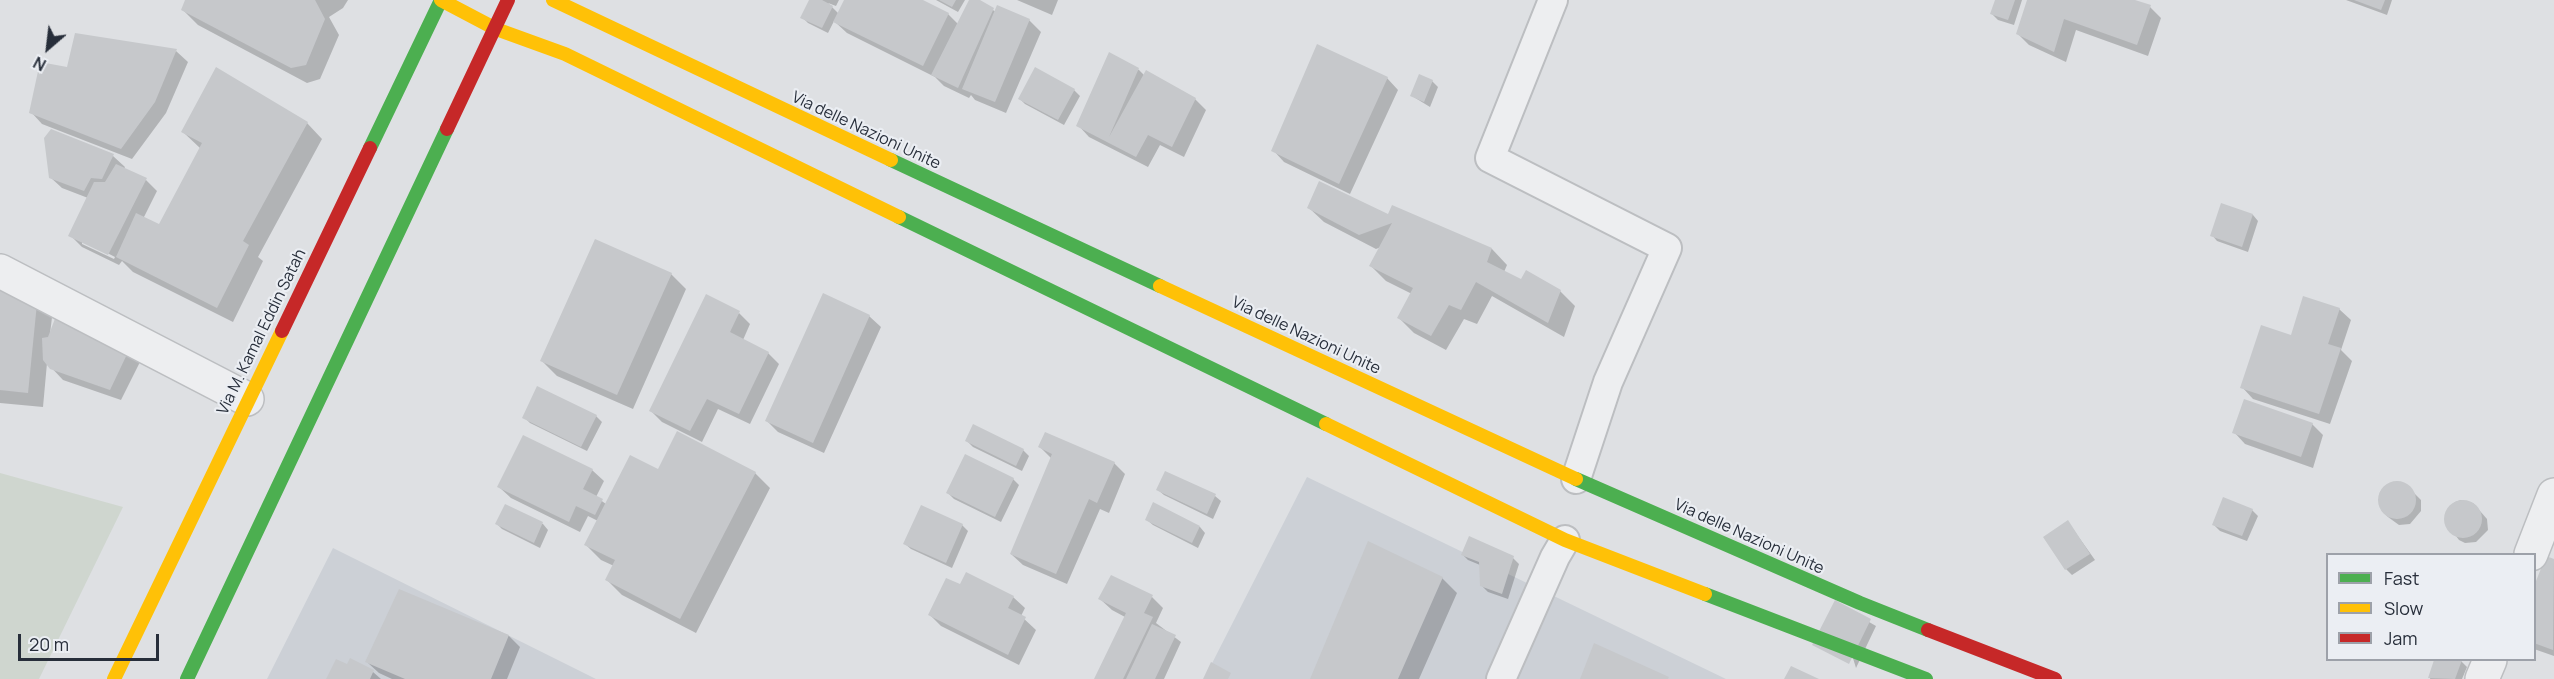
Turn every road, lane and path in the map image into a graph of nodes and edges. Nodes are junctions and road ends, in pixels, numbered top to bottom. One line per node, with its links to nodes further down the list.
1 (441, 0): 5 (street); 7 (street, Via M. Kamal Eddin Satah)
2 (508, 0): 5 (street)
3 (554, 0): 8 (street, Via delle Nazioni Unite)
4 (1553, 0): 8 (lane)
5 (495, 29): 10 (street); 14 (street)
6 (0, 271): 7 (street)
7 (247, 399): 13 (street, Via M. Kamal Eddin Satah)
8 (1576, 479): 17 (street, Via delle Nazioni Unite)
9 (2554, 495): 11 (street)
10 (1565, 540): 15 (lane); 16 (street)
11 (2532, 553)
12 (2490, 661): 18 (street)
13 (114, 679)
14 (187, 679)
15 (1500, 679)
16 (1926, 679)
17 (2055, 679)
18 (2482, 679)

